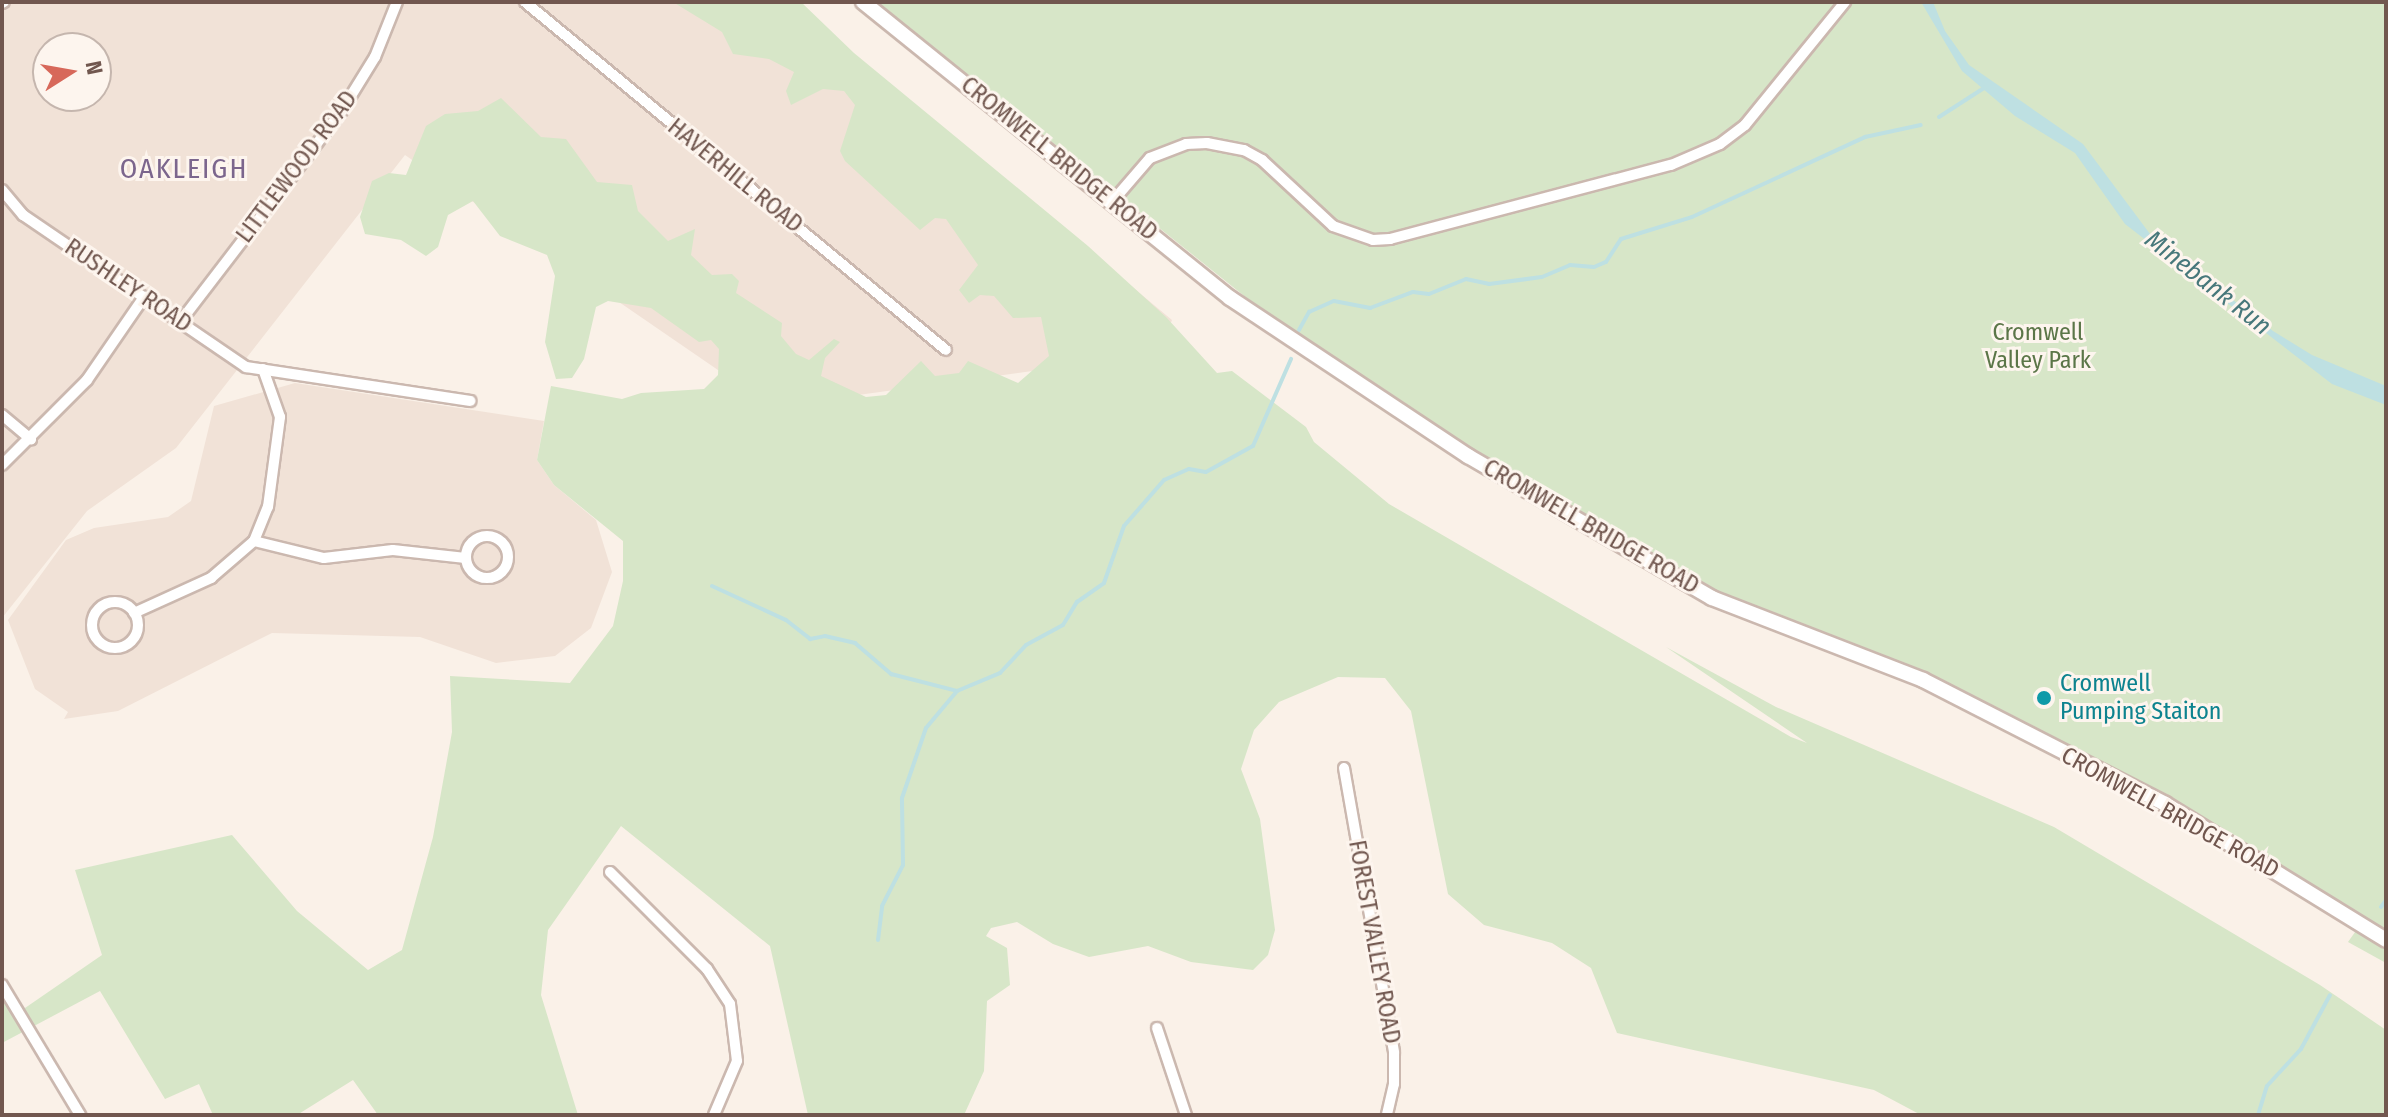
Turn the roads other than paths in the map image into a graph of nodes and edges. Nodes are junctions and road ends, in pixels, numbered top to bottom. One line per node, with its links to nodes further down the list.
1 (397, 2): 8 (street, LITTLEWOOD ROAD)
2 (525, 2): 9 (street, HAVERHILL ROAD)
3 (863, 2): 6 (main road, CROMWELL BRIDGE ROAD)
4 (1845, 2): 6 (street)
5 (2, 190): 7 (street, RUSHLEY ROAD)
6 (1112, 202): 20 (main road, CROMWELL BRIDGE ROAD)
7 (144, 297): 8 (street, RUSHLEY ROAD); 13 (street)
8 (180, 322): 10 (street, RUSHLEY ROAD)
9 (946, 350)
10 (263, 369): 11 (street, RUSHLEY ROAD); 15 (street)
11 (470, 401)
12 (2, 415): 13 (street)
13 (31, 439): 14 (street)
14 (2, 465)
15 (254, 541): 16 (street); 17 (street)
16 (466, 558): 16 (street)
17 (134, 613): 17 (street)
18 (1344, 768): 26 (street, FOREST VALLEY ROAD)
19 (610, 872): 24 (street)
20 (2386, 940)
21 (2, 985): 23 (street)
22 (1157, 1028): 25 (street)
23 (80, 1115)
24 (714, 1115)
25 (1186, 1115)
26 (1387, 1115)

